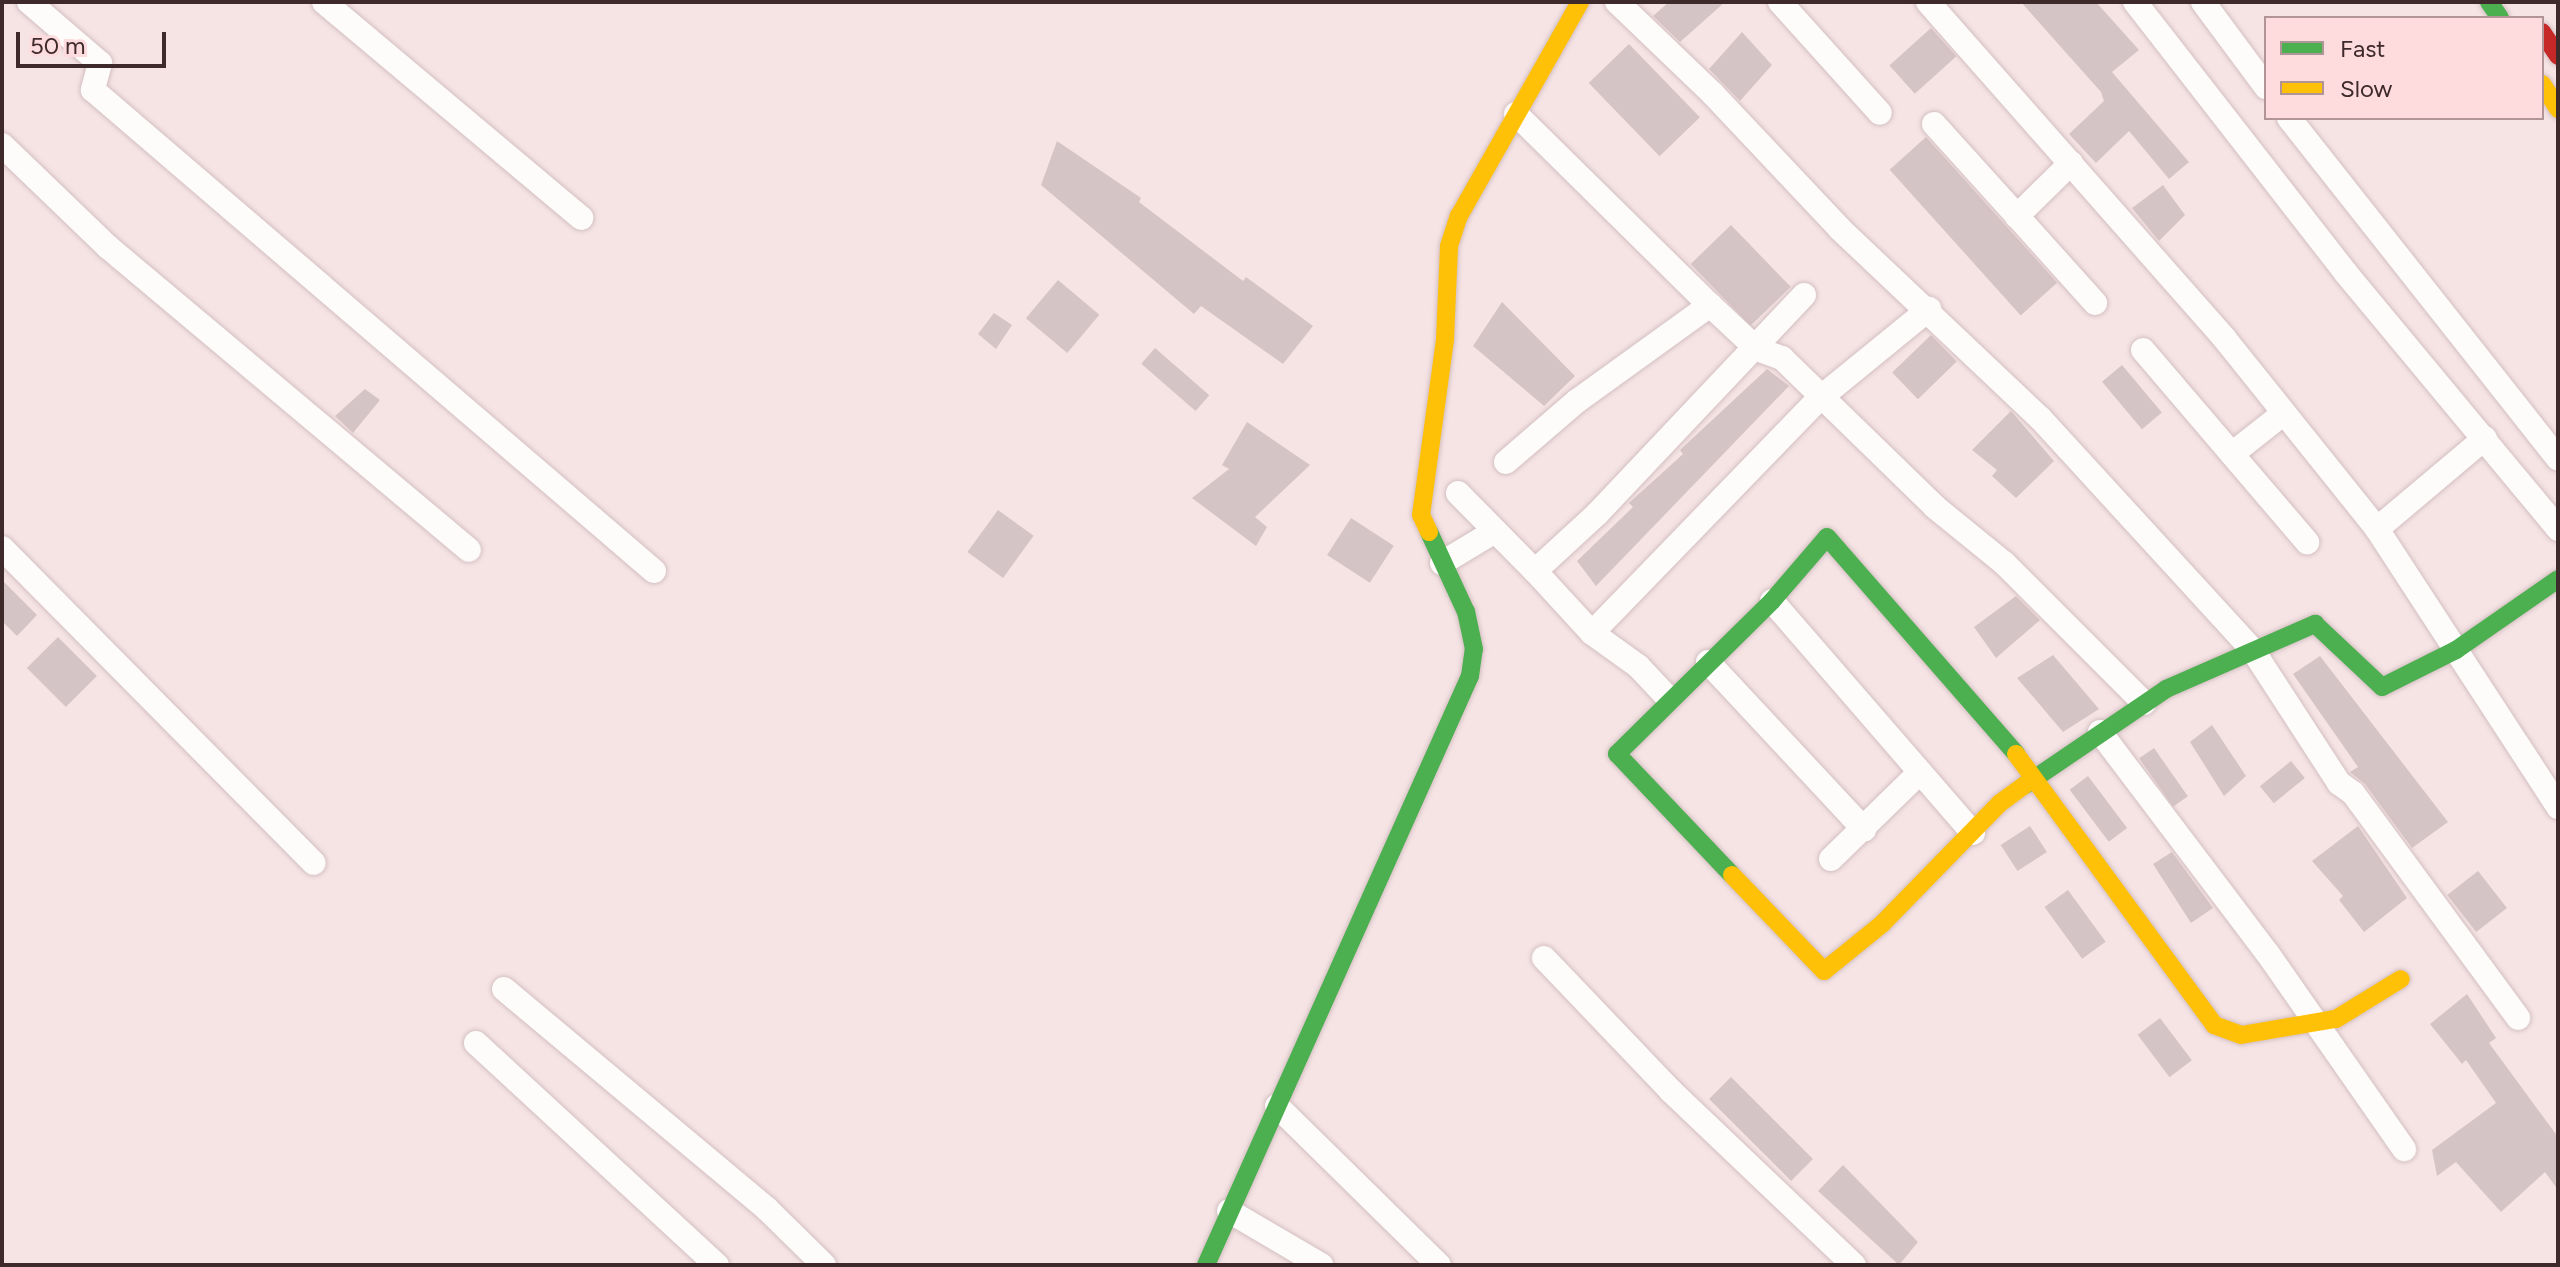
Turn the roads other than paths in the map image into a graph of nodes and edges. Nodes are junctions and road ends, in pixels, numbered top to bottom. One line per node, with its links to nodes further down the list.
1 (29, 2): 42 (street)
2 (324, 2): 21 (street)
3 (1580, 2): 15 (main road)
4 (1617, 2): 25 (street)
5 (1780, 2): 14 (street)
6 (1928, 2): 19 (street)
7 (2135, 2): 30 (street)
8 (2203, 2): 11 (street)
9 (2544, 35): 10 (main road)
10 (2558, 56)
11 (2264, 84)
12 (2544, 87): 13 (main road)
13 (2558, 109)
14 (1880, 113)
15 (1516, 114): 24 (street); 41 (main road)
16 (2291, 120): 32 (street)
17 (1934, 124): 20 (street)
18 (2, 145): 40 (street)
19 (2071, 163): 20 (street); 29 (street)
20 (2017, 216): 23 (street)
21 (581, 218)
22 (1804, 295): 26 (street)
23 (2095, 303)
24 (1710, 305): 26 (street); 33 (street)
25 (1929, 309): 28 (street); 47 (street)
26 (1757, 349): 28 (street); 43 (street)
27 (2143, 350): 31 (street)
28 (1820, 398): 46 (street); 51 (street)
29 (2284, 413): 31 (street); 35 (street)
30 (2485, 438): 35 (street); 36 (street)
31 (2232, 454): 38 (street)
32 (2558, 459)
33 (1506, 462)
34 (1458, 493): 37 (street)
35 (2377, 529): 48 (street)
36 (2558, 529)
37 (1495, 531): 41 (street); 43 (street)
38 (2307, 542)
39 (2, 548): 59 (street)
40 (469, 550)
41 (1442, 563): 66 (main road)
42 (654, 571)
43 (1535, 571): 46 (street)
44 (2558, 579): 48 (main road)
45 (1772, 601): 49 (main road); 53 (street); 54 (main road)
46 (1592, 633): 50 (street)
47 (2252, 649): 48 (main road); 51 (main road); 63 (street)
48 (2456, 650): 55 (street)
49 (1708, 662): 50 (main road); 56 (street)
50 (1669, 699): 57 (main road)
51 (2144, 703): 52 (main road)
52 (2100, 732): 54 (main road); 64 (street)
53 (1920, 772): 56 (street); 57 (street)
54 (2036, 777): 57 (main road); 64 (main road)
55 (2558, 807)
56 (1864, 829): 58 (street)
57 (1973, 833)
58 (1831, 859)
59 (314, 863)
60 (1544, 958): 74 (street)
61 (2401, 979): 64 (main road)
62 (504, 989): 70 (street)
63 (2518, 1018)
64 (2312, 1023): 67 (street)
65 (476, 1043): 69 (street)
66 (1277, 1106): 68 (main road); 73 (street)
67 (2404, 1149)
68 (1229, 1211): 71 (main road); 72 (street)
69 (717, 1265)
70 (824, 1265)
71 (1206, 1265)
72 (1321, 1265)
73 (1439, 1265)
74 (1854, 1265)

